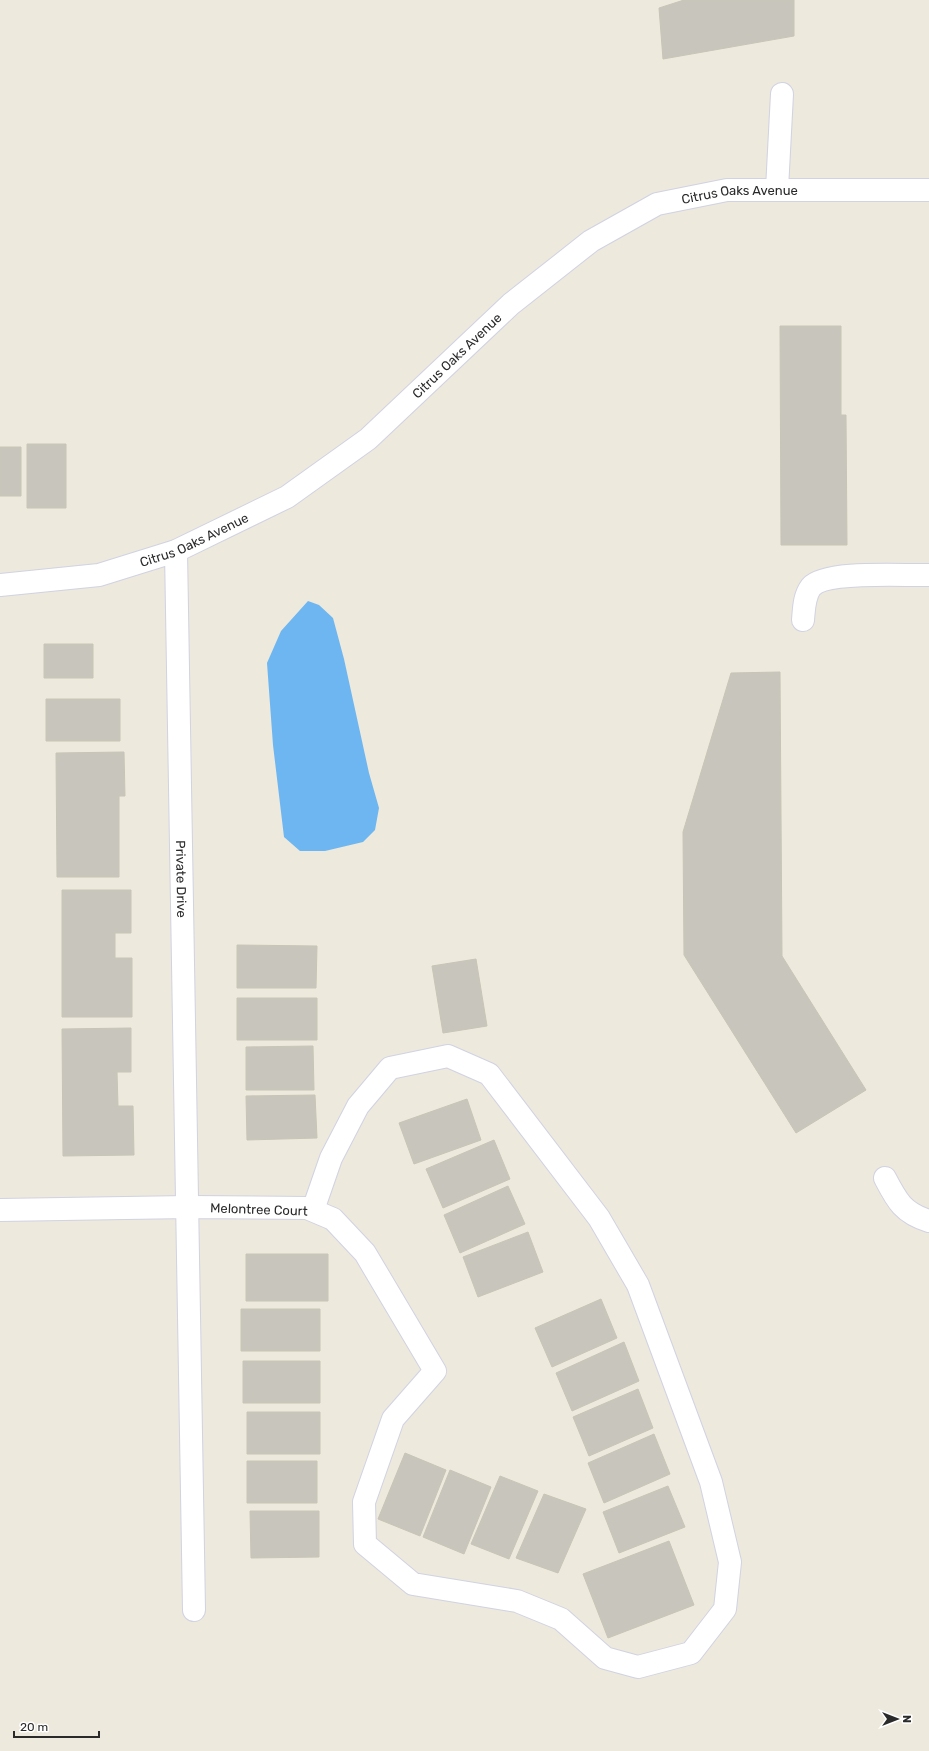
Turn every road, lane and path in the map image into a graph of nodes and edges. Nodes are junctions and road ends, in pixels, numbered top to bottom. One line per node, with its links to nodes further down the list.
1 (782, 94): 2 (street)
2 (777, 190): 3 (street, Citrus Oaks Avenue); 4 (street, Citrus Oaks Avenue)
3 (929, 190)
4 (176, 551): 6 (street, Citrus Oaks Avenue); 9 (street, Private Drive)
5 (929, 575): 7 (street)
6 (0, 586)
7 (803, 620)
8 (885, 1178): 12 (street)
9 (188, 1207): 10 (street, Melontree Court); 11 (street, Melontree Court); 13 (street, Private Drive)
10 (0, 1210)
11 (313, 1210): 11 (street, Melontree Court)
12 (929, 1221)
13 (194, 1610)

